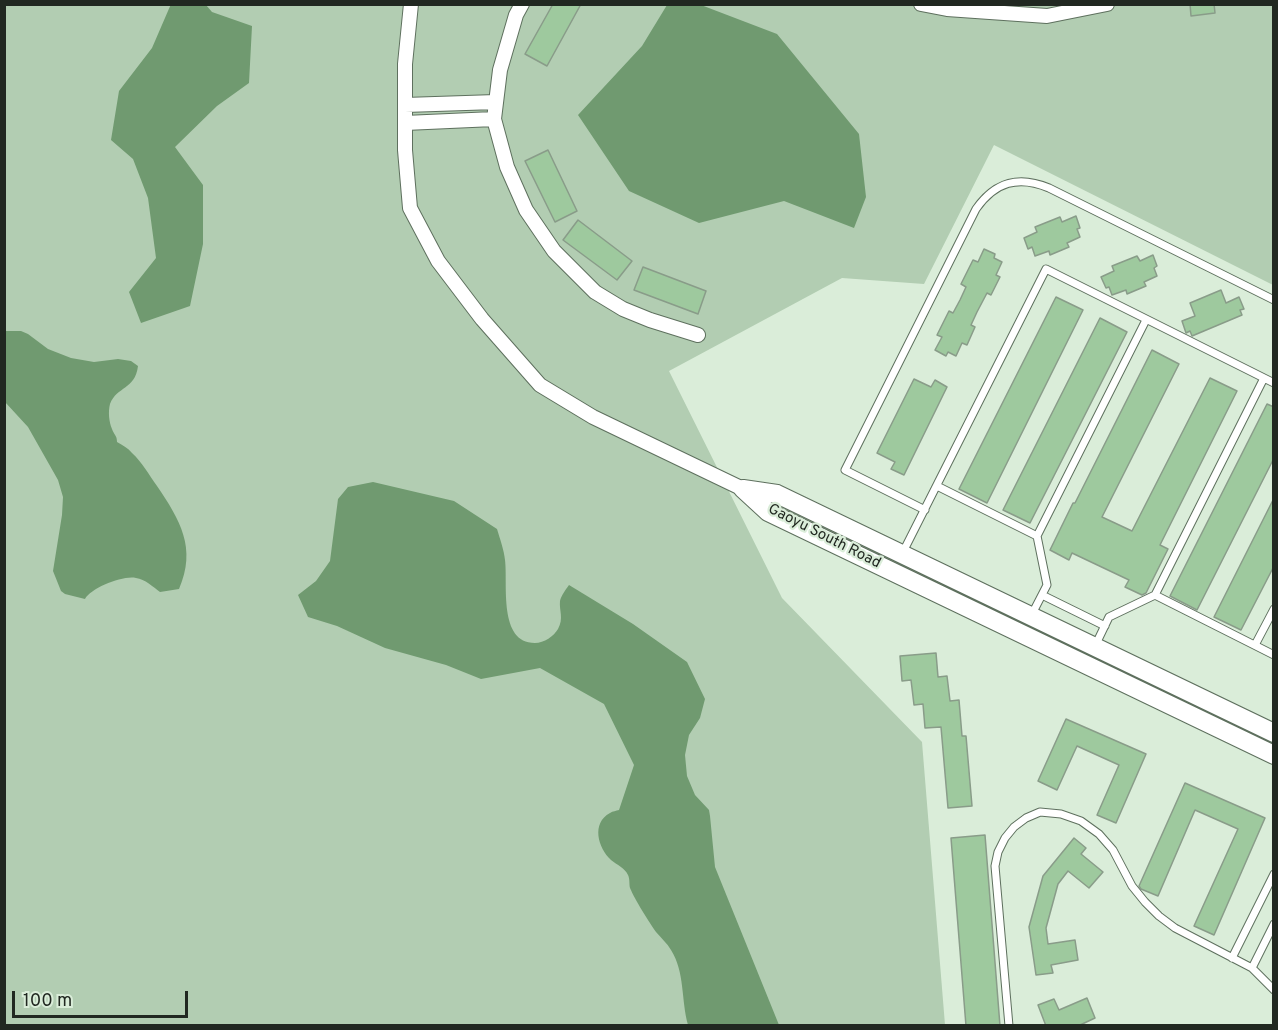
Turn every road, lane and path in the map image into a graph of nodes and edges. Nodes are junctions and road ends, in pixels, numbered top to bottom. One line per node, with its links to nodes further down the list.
1 (411, 4): 6 (street)
2 (522, 4): 5 (street)
3 (921, 4): 4 (street)
4 (1107, 4)
5 (496, 102): 6 (street); 7 (street)
6 (405, 105): 8 (street)
7 (494, 119): 8 (street); 11 (street)
8 (405, 123): 15 (street)
9 (1274, 300): 16 (lane)
10 (1146, 320): 12 (lane); 14 (lane); 17 (lane)
11 (698, 335)
12 (1263, 378): 13 (lane); 20 (lane)
13 (1274, 383)
14 (936, 486): 16 (lane); 17 (lane)
15 (743, 489): 18 (street, Gaoyu South Road); 28 (street, Gaoyu South Road)
16 (925, 510): 18 (lane)
17 (1037, 536): 19 (lane)
18 (902, 554): 22 (street, Gaoyu South Road)
19 (1042, 595): 22 (lane); 23 (lane)
20 (1155, 595): 23 (lane); 24 (lane)
21 (1274, 609): 24 (lane)
22 (1031, 616): 25 (street, Gaoyu South Road)
23 (1105, 626): 25 (lane)
24 (1255, 645): 26 (lane)
25 (1094, 647): 27 (street, Gaoyu South Road)
26 (1274, 655)
27 (1273, 732)
28 (1274, 755)
29 (1274, 874): 31 (lane)
30 (1274, 924): 32 (lane)
31 (1232, 957): 32 (lane); 34 (lane)
32 (1252, 968): 33 (lane)
33 (1274, 990)
34 (1009, 1026)

